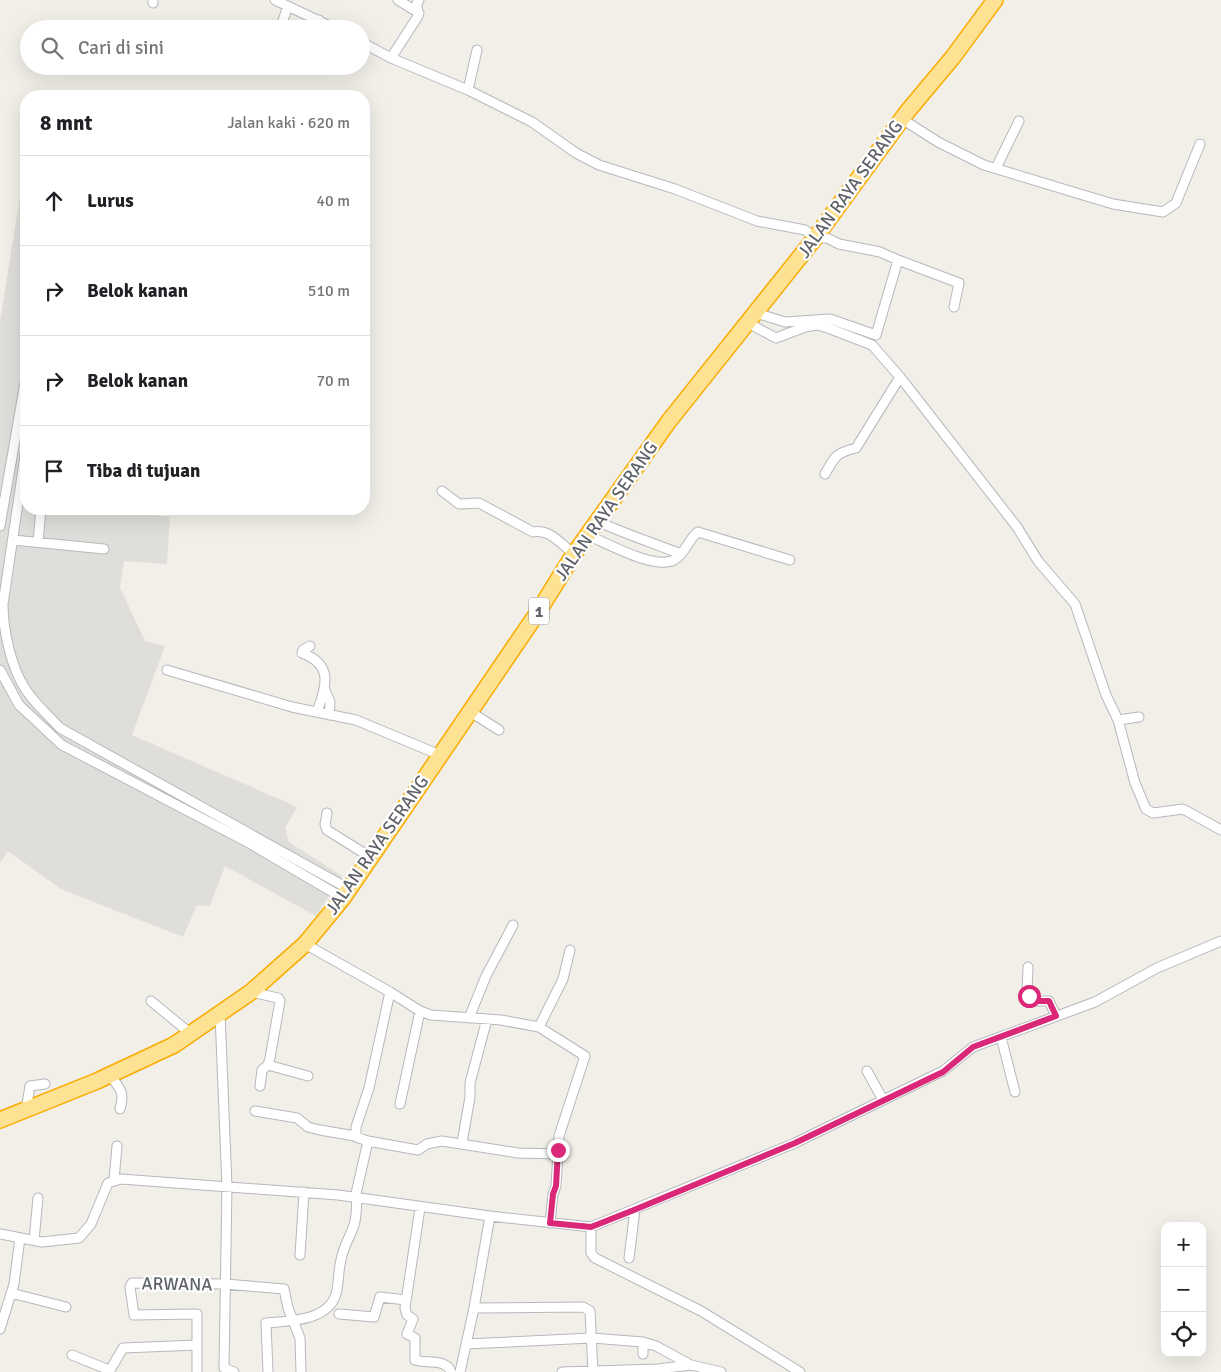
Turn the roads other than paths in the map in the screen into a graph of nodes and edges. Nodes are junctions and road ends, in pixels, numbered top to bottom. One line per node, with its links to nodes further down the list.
1 (275, 0): 5 (street)
2 (398, 0): 6 (street)
3 (419, 0): 6 (street)
4 (995, 0): 13 (highway, JALAN RAYA SERANG / 1)
5 (288, 6): 7 (street); 8 (street)
6 (419, 13): 11 (street)
7 (283, 20)
8 (319, 20)
9 (370, 47): 11 (street)
10 (477, 50): 12 (street)
11 (391, 58): 12 (street)
12 (468, 90): 17 (street)
13 (902, 119): 16 (street); 17 (highway, JALAN RAYA SERANG / 1)
14 (1019, 121): 16 (street)
15 (1200, 144): 16 (street)
16 (996, 168)
17 (815, 238): 18 (street); 20 (highway, JALAN RAYA SERANG / 1)
18 (898, 260): 19 (street); 20 (street)
19 (954, 307)
20 (752, 318): 21 (street); 29 (highway, JALAN RAYA SERANG / 1)
21 (900, 377): 23 (street); 46 (street)
22 (20, 406): 24 (street)
23 (825, 474)
24 (6, 475): 25 (street); 30 (street)
25 (20, 476)
26 (442, 491): 35 (street)
27 (20, 504): 32 (street)
28 (40, 515): 33 (street)
29 (597, 521): 31 (highway, JALAN RAYA SERANG / 1); 36 (street)
30 (0, 526)
31 (587, 535): 35 (highway, JALAN RAYA SERANG / 1); 36 (street)
32 (13, 540): 33 (street); 48 (street)
33 (38, 542): 34 (street)
34 (104, 548)
35 (574, 554): 42 (highway, JALAN RAYA SERANG / 1)
36 (681, 554): 37 (street)
37 (790, 560)
38 (310, 646): 41 (street)
39 (0, 670): 50 (street)
40 (167, 670): 43 (street)
41 (325, 690): 43 (street); 44 (street)
42 (469, 711): 47 (street); 49 (highway, JALAN RAYA SERANG / 1)
43 (318, 712): 44 (street)
44 (329, 714): 49 (street)
45 (1139, 717): 46 (street)
46 (1118, 720): 52 (street)
47 (499, 730)
48 (96, 748): 50 (street); 54 (street)
49 (440, 754): 53 (highway, JALAN RAYA SERANG / 1)
50 (89, 759): 54 (street)
51 (327, 813): 53 (street)
52 (1220, 828)
53 (370, 857): 54 (highway, JALAN RAYA SERANG / 1)
54 (346, 893): 57 (highway, JALAN RAYA SERANG / 1)
55 (513, 925): 66 (street)
56 (1221, 941): 65 (street)
57 (305, 944): 60 (highway, JALAN RAYA SERANG / 1); 61 (street)
58 (570, 950): 68 (street)
59 (1028, 967): 65 (street)
60 (251, 992): 64 (highway, JALAN RAYA SERANG / 1); 71 (street)
61 (390, 992): 63 (street); 84 (street)
62 (151, 1001): 69 (street)
63 (420, 1011): 66 (street); 79 (street)
64 (220, 1014): 69 (highway, JALAN RAYA SERANG / 1); 90 (street)
65 (1056, 1016): 70 (street)
66 (469, 1018): 67 (street)
67 (487, 1019): 68 (street); 86 (street)
68 (539, 1027): 88 (street)
69 (192, 1034): 73 (highway, JALAN RAYA SERANG / 1)
70 (1001, 1037): 77 (street); 78 (street)
71 (268, 1065): 74 (street); 76 (street)
72 (868, 1071): 78 (street)
73 (110, 1075): 80 (street); 81 (highway, JALAN RAYA SERANG / 1)
74 (308, 1076)
75 (45, 1084): 81 (street)
76 (260, 1086)
77 (1015, 1092)
78 (883, 1100): 95 (street)
79 (400, 1104)
80 (120, 1109)
81 (26, 1110): 83 (highway, JALAN RAYA SERANG / 1)
82 (255, 1111): 84 (street)
83 (0, 1120)
84 (355, 1136): 85 (street)
85 (368, 1141): 86 (street); 93 (street)
86 (462, 1143): 88 (street)
87 (117, 1146): 89 (street)
88 (558, 1154): 97 (street)
89 (114, 1180): 90 (street); 101 (street)
90 (227, 1186): 91 (street); 104 (street)
91 (304, 1192): 93 (street); 102 (street)
92 (38, 1198): 101 (street)
93 (356, 1198): 94 (street); 110 (street)
94 (420, 1208): 96 (street); 106 (street)
95 (634, 1210): 98 (street); 103 (street)
96 (490, 1216): 97 (street); 108 (street)
97 (550, 1223): 98 (street)
98 (591, 1227): 130 (street)
99 (0, 1234): 100 (street)
100 (20, 1238): 101 (street); 105 (street)
101 (34, 1240)
102 (300, 1255)
103 (629, 1258)
104 (225, 1284): 110 (street); 115 (street, ARWANA); 119 (street)
105 (11, 1293): 107 (street); 111 (street)
106 (406, 1300): 109 (street); 125 (street)
107 (66, 1307)
108 (474, 1308): 112 (street); 114 (street)
109 (339, 1314)
110 (293, 1321): 123 (street); 124 (street)
111 (0, 1329)
112 (592, 1338): 113 (street); 114 (street); 128 (street)
113 (643, 1342): 116 (street); 118 (street)
114 (466, 1344): 126 (street)
115 (197, 1345): 120 (street); 121 (street, ARWANA)
116 (643, 1354)
117 (72, 1355): 120 (street)
118 (691, 1365): 128 (street); 129 (street)
119 (221, 1370): 122 (street)
120 (109, 1371)
121 (197, 1372)
122 (234, 1372)
123 (268, 1372)
124 (301, 1372)
125 (451, 1372)
126 (460, 1372)
127 (562, 1372): 128 (street)
128 (594, 1372)
129 (721, 1372)
130 (800, 1372)

